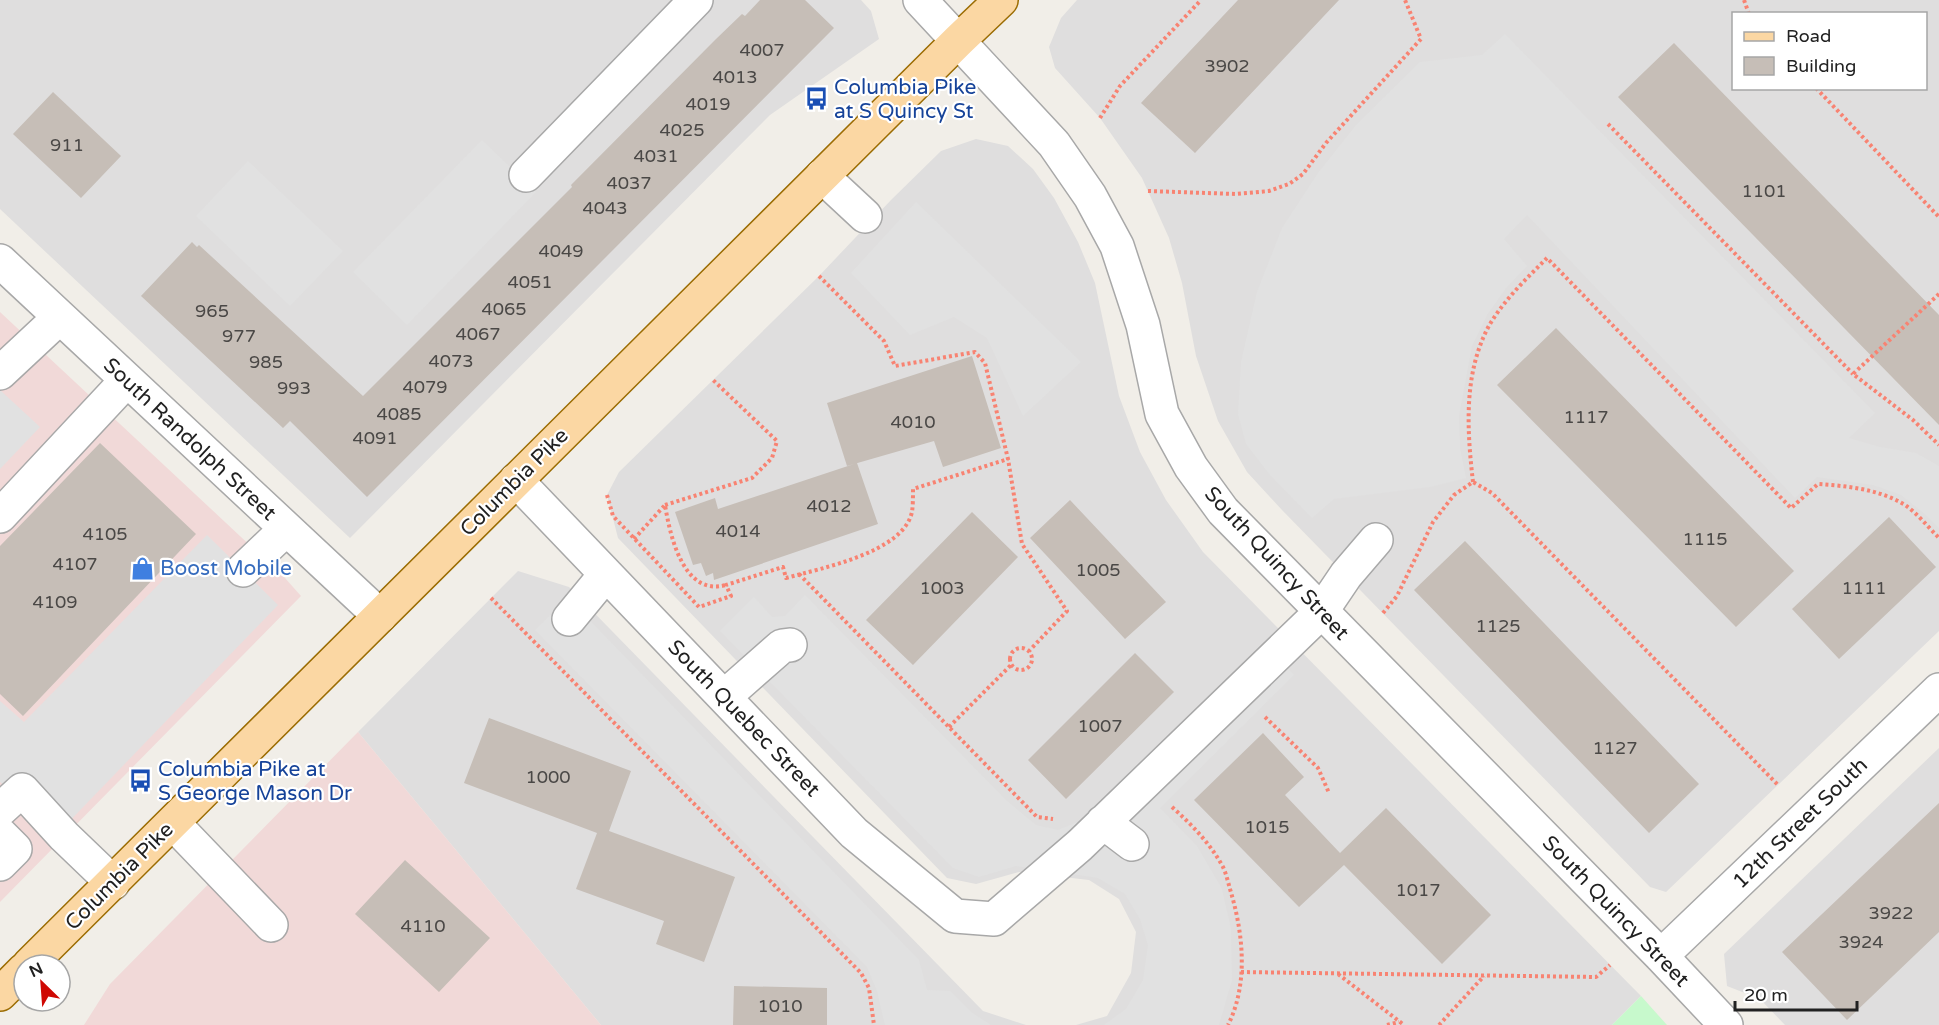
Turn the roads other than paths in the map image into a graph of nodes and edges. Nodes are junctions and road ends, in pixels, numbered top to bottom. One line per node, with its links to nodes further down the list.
1 (696, 0): 5 (street)
2 (920, 0): 4 (street, South Quincy Street)
3 (1001, 0): 4 (main road, Columbia Pike)
4 (958, 40): 6 (main road, Columbia Pike); 18 (street, South Quincy Street)
5 (526, 175)
6 (822, 176): 7 (street); 12 (main road, Columbia Pike)
7 (865, 216)
8 (0, 261): 9 (street, South Randolph Street)
9 (60, 317): 10 (street); 11 (street, South Randolph Street)
10 (0, 373)
11 (127, 380): 13 (street); 14 (street, South Randolph Street)
12 (516, 480): 17 (street, South Quebec Street); 19 (main road, Columbia Pike)
13 (0, 516)
14 (286, 529): 16 (street); 19 (street, South Randolph Street)
15 (1376, 540): 18 (street)
16 (243, 570)
17 (606, 574): 20 (street); 23 (street, South Quebec Street)
18 (1321, 612): 26 (street); 33 (street, South Quincy Street)
19 (380, 616): 25 (main road, Columbia Pike)
20 (569, 619)
21 (790, 645): 23 (street)
22 (1939, 690): 33 (street, 12th Street South)
23 (724, 697): 26 (street, South Quebec Street)
24 (0, 810): 30 (street)
25 (173, 822): 30 (main road, Columbia Pike); 31 (street)
26 (1103, 822): 28 (street)
27 (0, 834): 29 (street)
28 (1132, 844)
29 (0, 864)
30 (113, 883): 32 (main road, Columbia Pike)
31 (271, 925)
32 (41, 953)
33 (1661, 956): 36 (street, South Quincy Street)
34 (12, 982): 35 (main road)
35 (0, 994)
36 (1726, 1025)

